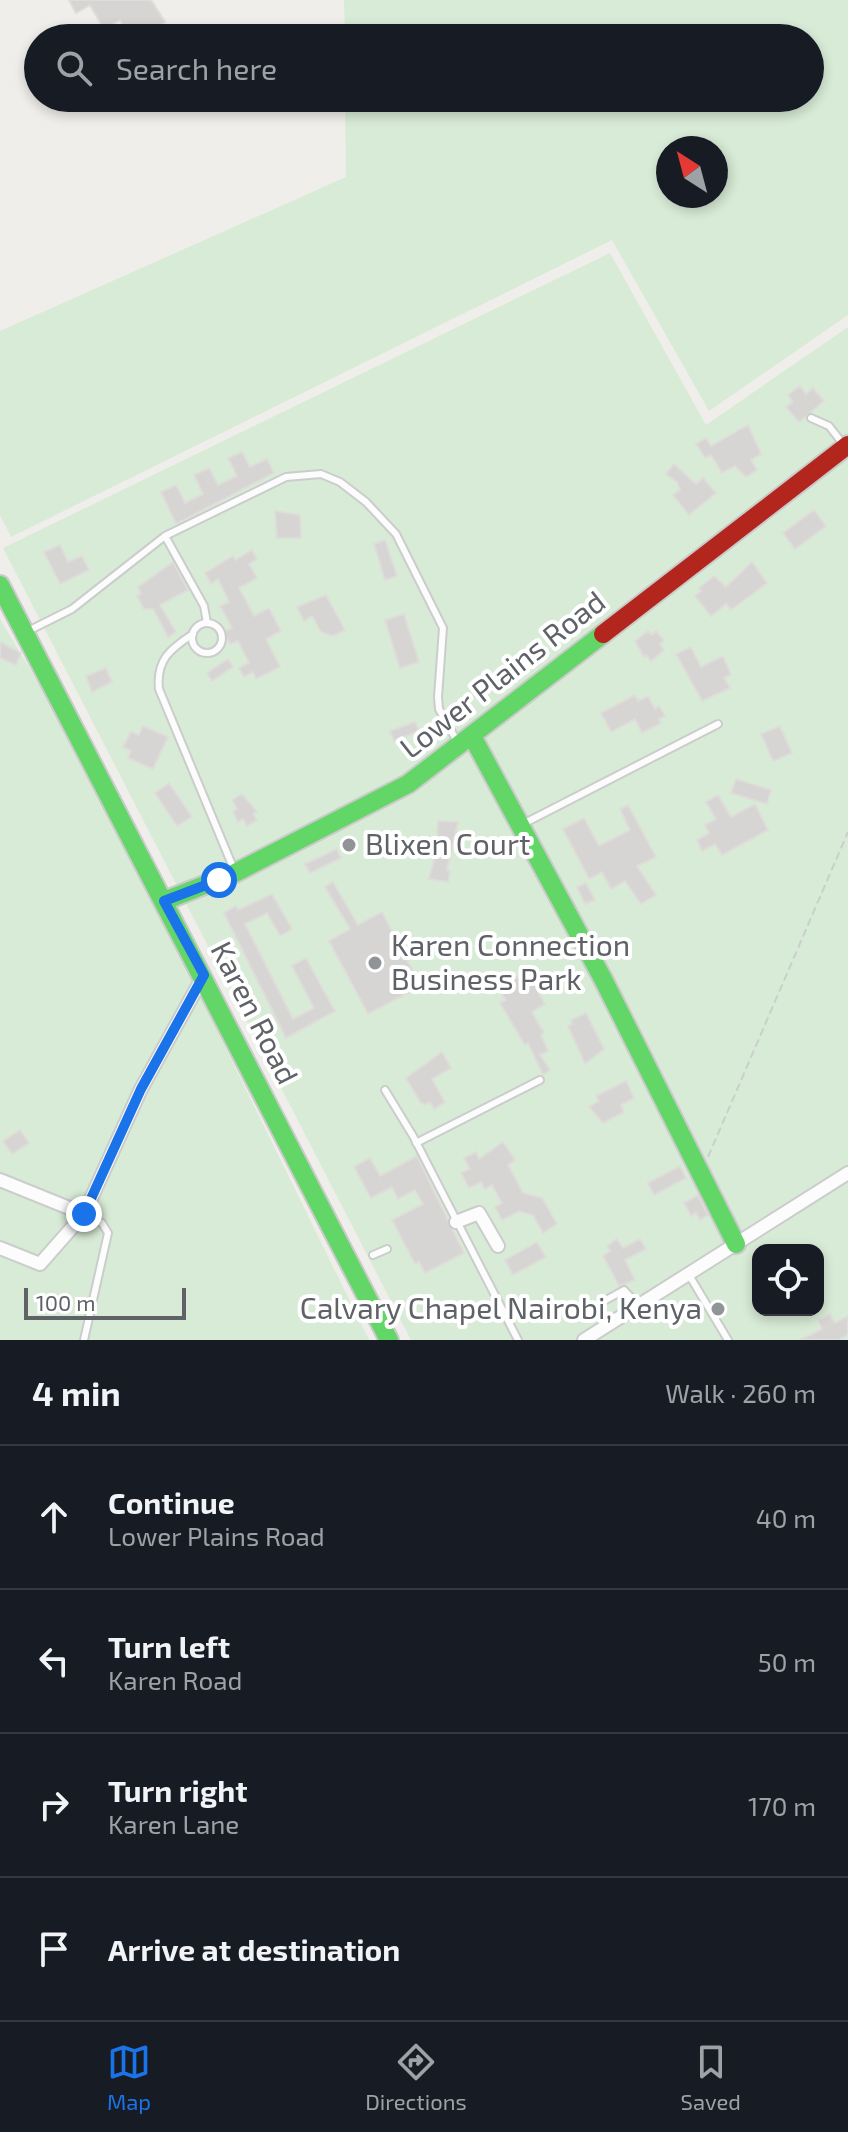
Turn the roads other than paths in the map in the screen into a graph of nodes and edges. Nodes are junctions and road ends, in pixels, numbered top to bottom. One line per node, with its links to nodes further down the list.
1 (811, 418): 2 (lane)
2 (847, 446): 9 (street, Lower Plains Road)
3 (165, 536): 5 (lane); 6 (lane); 9 (lane)
4 (0, 585): 6 (street, Karen Road)
5 (207, 623): 7 (lane); 7 (lane)
6 (24, 633): 12 (street, Karen Road)
7 (193, 634): 11 (lane)
8 (718, 724): 10 (lane)
9 (466, 741): 10 (street); 11 (street, Lower Plains Road)
10 (521, 825): 21 (street)
11 (235, 873): 12 (street, Lower Plains Road)
12 (164, 901): 13 (street, Karen Road)
13 (204, 975): 19 (street); 30 (street, Karen Road)
14 (540, 1080): 16 (lane)
15 (385, 1090): 16 (lane)
16 (416, 1143): 20 (lane)
17 (848, 1173): 21 (street)
18 (0, 1180): 19 (street)
19 (84, 1214): 23 (street); 29 (lane)
20 (456, 1222): 22 (street); 31 (lane)
21 (736, 1244): 26 (street)
22 (498, 1246)
23 (0, 1248)
24 (387, 1249): 25 (lane)
25 (373, 1255)
26 (689, 1275): 28 (street); 33 (lane)
27 (606, 1300): 28 (lane)
28 (639, 1306): 32 (street)
29 (84, 1340)
30 (389, 1340)
31 (518, 1340)
32 (584, 1340)
33 (728, 1340)

